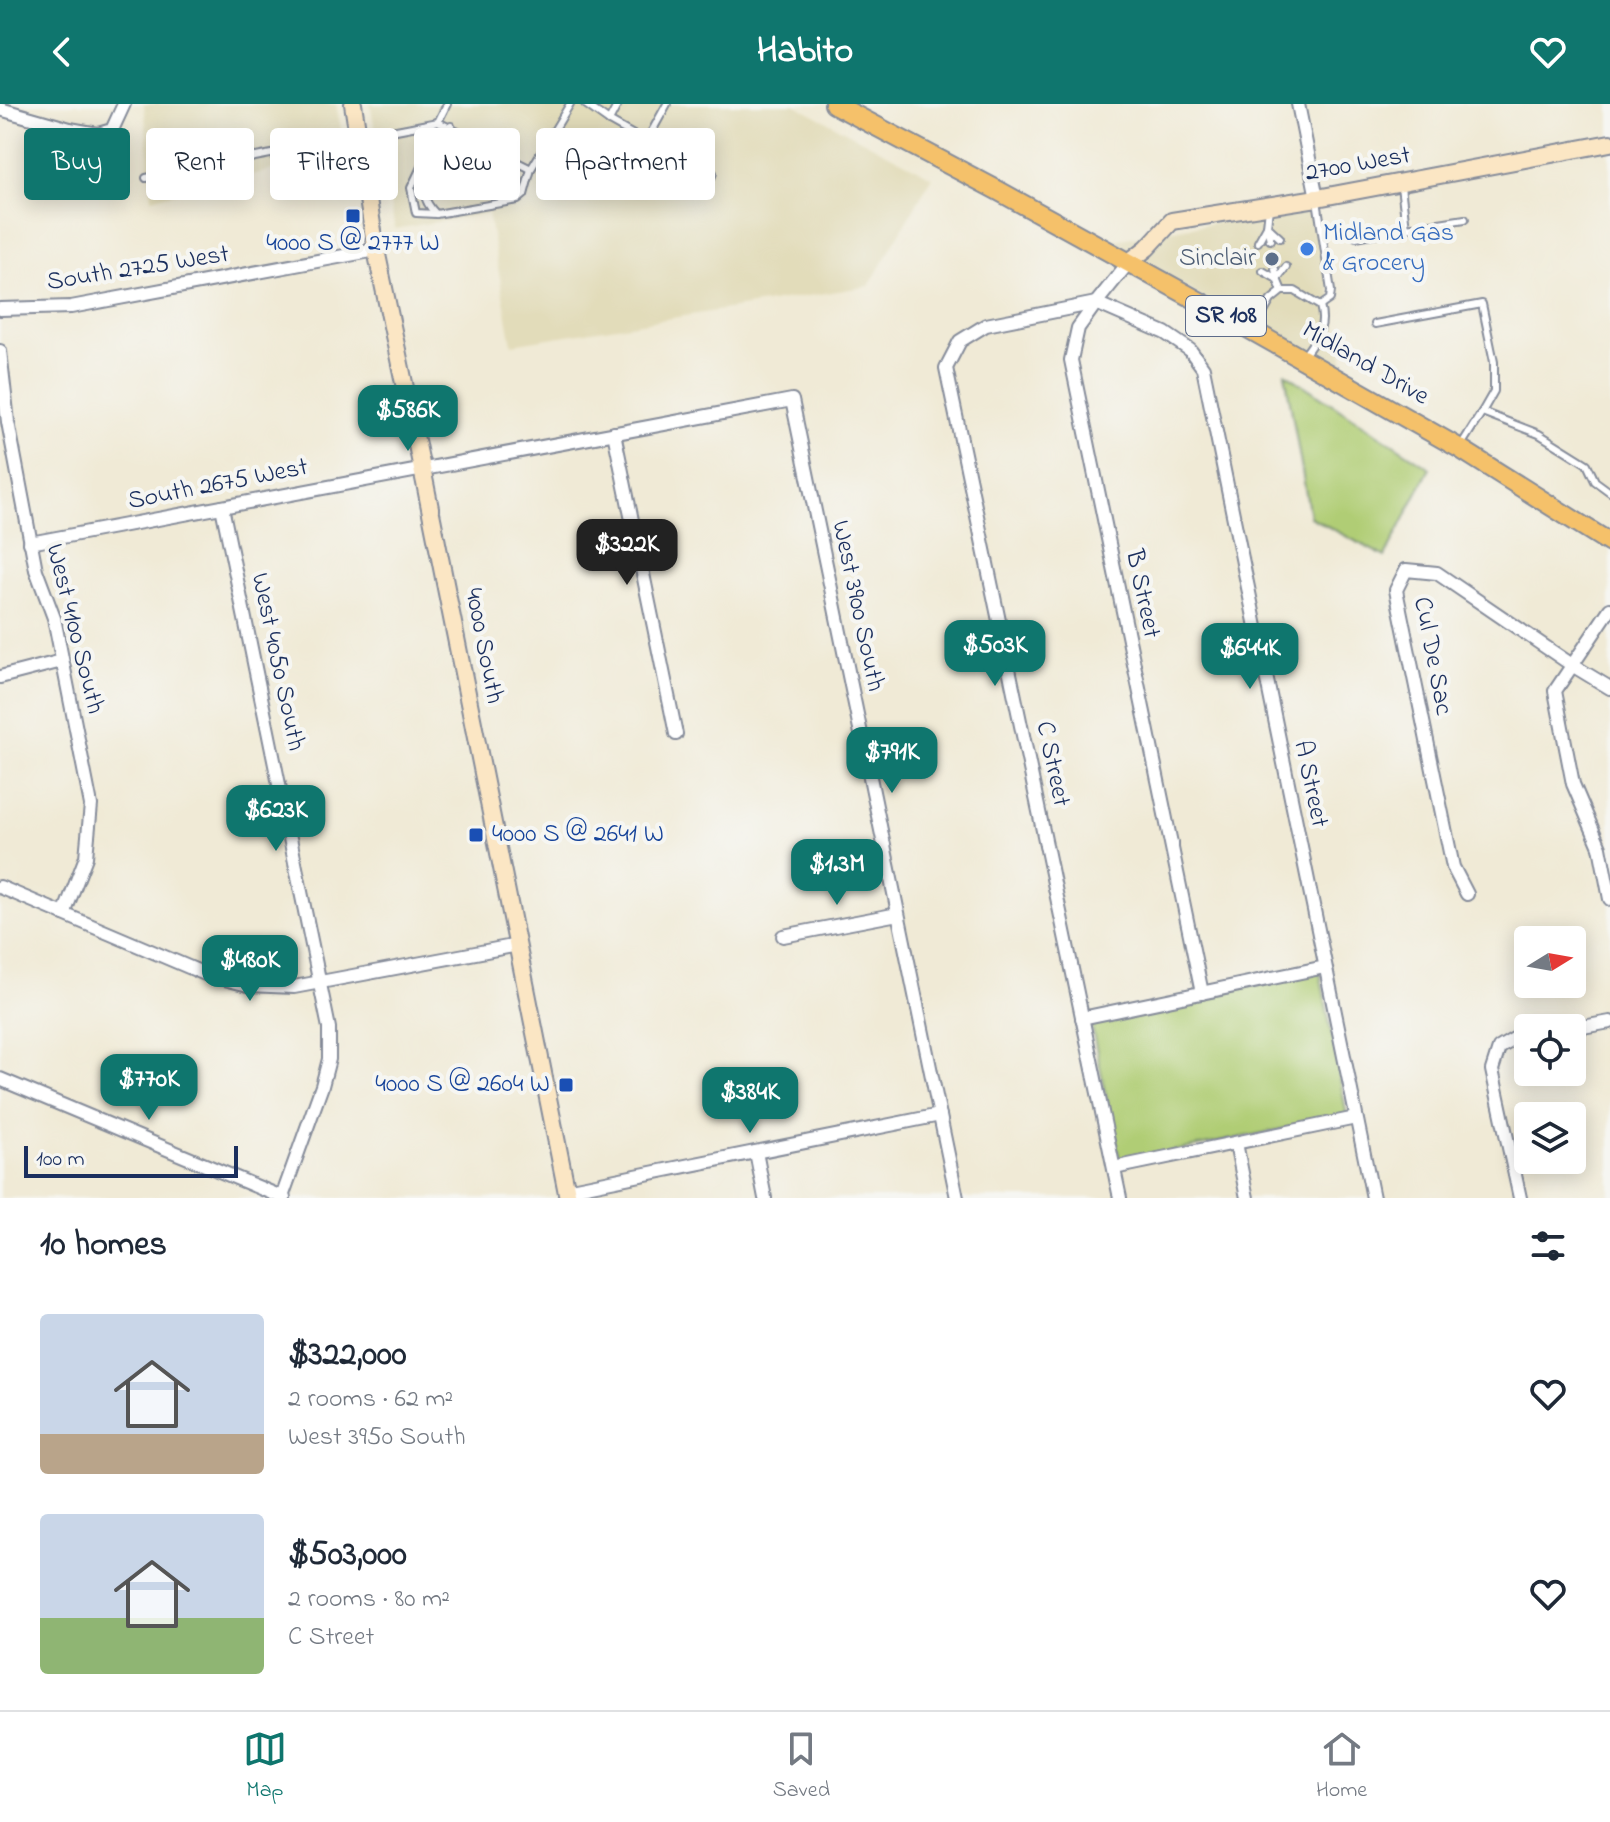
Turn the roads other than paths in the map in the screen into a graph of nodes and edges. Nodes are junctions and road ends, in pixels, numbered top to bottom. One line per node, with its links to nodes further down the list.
1 (124, 104): 10 (street)
2 (353, 104): 14 (street, 4000 South)
3 (447, 104): 12 (lane)
4 (570, 104): 19 (lane)
5 (585, 104): 11 (lane)
6 (618, 104): 11 (lane)
7 (667, 104): 16 (lane)
8 (834, 104): 35 (main road, Midland Drive / SR 108)
9 (1298, 104): 22 (street)
10 (0, 109)
11 (609, 121): 15 (lane)
12 (438, 122): 13 (lane); 17 (lane)
13 (451, 126): 19 (lane)
14 (357, 128)
15 (621, 128)
16 (654, 128)
17 (398, 130)
18 (1610, 143): 21 (street, 2700 West)
19 (531, 169): 26 (lane)
20 (414, 182): 26 (lane)
21 (1400, 182): 22 (street, 2700 West); 29 (lane)
22 (1317, 198): 25 (street, 2700 West); 42 (lane)
23 (368, 200): 34 (street, 4000 South)
24 (425, 200): 26 (lane)
25 (1270, 205): 28 (lane); 35 (street, 2700 West)
26 (436, 214)
27 (1465, 219): 29 (lane)
28 (1267, 226): 31 (lane); 32 (lane); 33 (lane)
29 (1406, 228): 30 (lane)
30 (1356, 237)
31 (1280, 238)
32 (1270, 240)
33 (1258, 242)
34 (376, 250): 43 (street, South 2725 West); 52 (street, 4000 South)
35 (1129, 262): 41 (street); 45 (main road, Midland Drive / SR 108)
36 (1286, 267): 39 (lane)
37 (1275, 269): 39 (lane)
38 (1263, 271): 39 (lane)
39 (1277, 279): 40 (lane)
40 (1282, 291): 42 (lane); 45 (lane)
41 (1096, 303): 70 (street, A Street); 72 (street, B Street); 73 (street, C Street)
42 (1320, 306): 47 (lane)
43 (0, 309)
44 (1375, 324): 49 (lane)
45 (1253, 331): 47 (main road, Midland Drive / SR 108)
46 (0, 351): 55 (street, West 4100 South)
47 (1302, 359): 51 (main road, Midland Drive / SR 108)
48 (792, 400): 50 (street, South 2675 West); 67 (street, West 3900 South)
49 (1482, 412): 51 (lane); 53 (lane)
50 (614, 433): 52 (street, South 2675 West); 62 (street)
51 (1459, 448): 56 (main road, Midland Drive / SR 108)
52 (422, 469): 54 (street, South 2675 West); 69 (street, 4000 South)
53 (1610, 492)
54 (222, 507): 55 (street, South 2675 West); 71 (street, West 4050 South)
55 (30, 543): 58 (street, West 4100 South)
56 (1610, 543)
57 (1610, 609): 59 (street)
58 (62, 661): 60 (street); 66 (street, West 4100 South)
59 (1572, 665): 61 (street); 64 (street, Cul De Sac); 65 (street)
60 (0, 677)
61 (1610, 688)
62 (676, 734)
63 (0, 887): 66 (street)
64 (1467, 894)
65 (1610, 899)
66 (64, 914): 71 (street)
67 (898, 914): 68 (street); 78 (street, West 3900 South)
68 (783, 936)
69 (518, 945): 71 (street); 83 (street, 4000 South)
70 (1325, 967): 72 (street); 79 (street, A Street)
71 (321, 982): 84 (street, West 4050 South)
72 (1202, 993): 73 (street)
73 (1082, 1018): 82 (street, C Street)
74 (1610, 1022): 75 (street)
75 (1586, 1026)
76 (1514, 1039): 90 (street)
77 (0, 1079): 84 (street)
78 (940, 1115): 81 (street); 86 (street, West 3900 South)
79 (1356, 1118): 80 (street); 89 (street, A Street)
80 (1236, 1143): 82 (street); 88 (street)
81 (756, 1152): 83 (street); 85 (street)
82 (1114, 1168): 87 (street, C Street)
83 (567, 1194)
84 (283, 1198)
85 (765, 1198)
86 (957, 1198)
87 (1120, 1198)
88 (1247, 1198)
89 (1373, 1198)
90 (1520, 1198)

